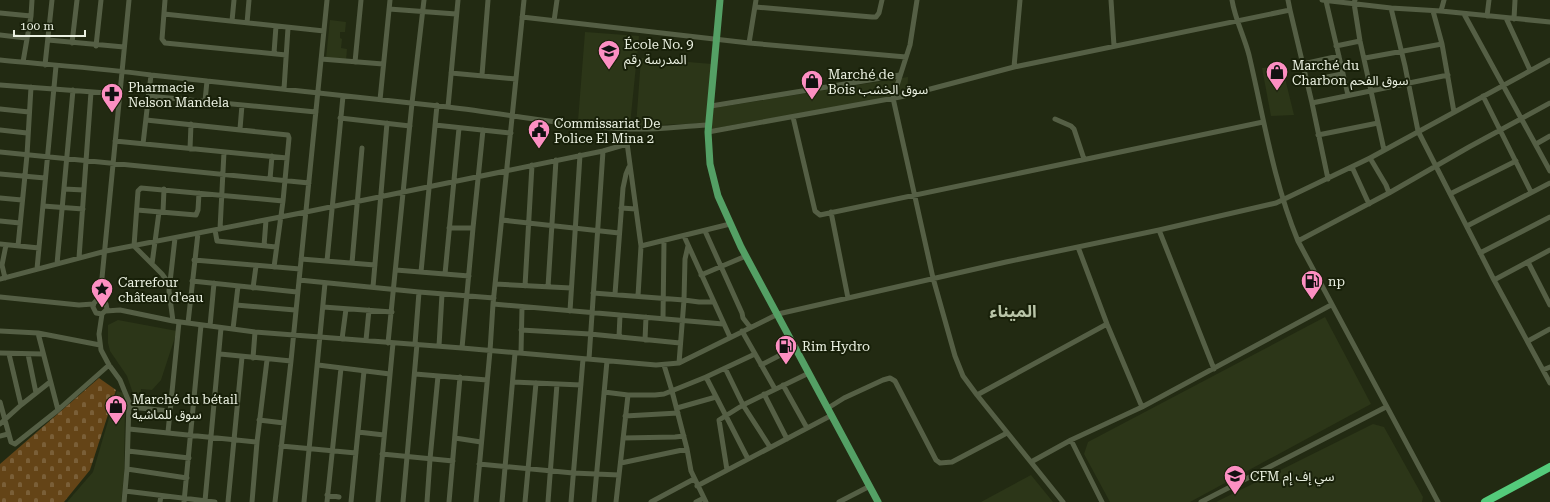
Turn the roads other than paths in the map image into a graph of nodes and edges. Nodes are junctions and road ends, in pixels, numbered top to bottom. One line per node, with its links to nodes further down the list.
1 (32, 0): 41 (street)
2 (52, 0): 57 (street)
3 (77, 0): 59 (street)
4 (101, 0): 62 (street)
5 (129, 0): 65 (street)
6 (165, 0): 38 (street)
7 (234, 0): 47 (street)
8 (249, 0): 50 (street)
9 (327, 0): 53 (street)
10 (361, 0): 76 (street)
11 (390, 0): 32 (street)
12 (424, 0): 36 (street)
13 (458, 0): 39 (street)
14 (488, 0): 88 (street)
15 (524, 0): 43 (street)
16 (558, 0): 48 (street)
17 (720, 0): 56 (main road)
18 (756, 0): 30 (street)
19 (882, 0): 30 (street)
20 (917, 0): 70 (street)
21 (1020, 0): 81 (street)
22 (1111, 0): 63 (street)
23 (1232, 0): 46 (street)
24 (1288, 0): 33 (street)
25 (1324, 0): 29 (street); 64 (street)
26 (1444, 0): 35 (street)
27 (1488, 0): 42 (street)
28 (1515, 0): 45 (street)
29 (1354, 2): 31 (street); 58 (street)
30 (755, 7): 60 (street)
31 (1391, 8): 34 (street); 66 (street)
32 (389, 9): 36 (street); 77 (street)
33 (1290, 10): 46 (street); 78 (street)
34 (1433, 11): 35 (street); 61 (street)
35 (1441, 11): 40 (street)
36 (423, 12): 39 (street); 111 (street)
37 (0, 13): 41 (street)
38 (164, 14): 47 (street); 67 (street)
39 (456, 14): 84 (street)
40 (1464, 14): 42 (street); 95 (street)
41 (31, 16): 55 (street)
42 (1487, 16): 44 (street)
43 (522, 17): 48 (street); 90 (street)
44 (1506, 18): 45 (street); 83 (street)
45 (1514, 19): 49 (street)
46 (1237, 20): 63 (street); 128 (street)
47 (232, 21): 50 (street)
48 (554, 21): 56 (street)
49 (1550, 22)
50 (247, 23): 51 (street)
51 (276, 26): 52 (street); 67 (street)
52 (288, 28): 53 (street); 68 (street)
53 (324, 31): 72 (street)
54 (0, 35): 55 (street)
55 (26, 38): 75 (street)
56 (716, 39): 60 (street); 117 (main road)
57 (48, 40): 59 (street); 79 (street)
58 (1360, 41): 64 (street); 71 (street)
59 (72, 43): 62 (street)
60 (749, 43): 70 (street)
61 (1442, 44): 66 (street); 89 (street)
62 (96, 46): 65 (street)
63 (1114, 46): 81 (street)
64 (1336, 46): 69 (street)
65 (124, 47): 82 (street)
66 (1402, 51): 71 (street); 93 (street)
67 (274, 54): 68 (street)
68 (286, 54): 98 (street)
69 (1339, 56): 78 (street); 86 (street)
70 (906, 57): 85 (street)
71 (1364, 58): 100 (street)
72 (321, 59): 76 (street); 102 (street)
73 (0, 60): 75 (street)
74 (1550, 60): 83 (street)
75 (23, 62): 79 (street)
76 (354, 62): 77 (street)
77 (383, 64): 109 (street)
78 (1303, 64): 92 (street)
79 (45, 65): 80 (street)
80 (56, 66): 82 (street); 97 (street)
81 (1014, 67): 108 (street)
82 (122, 70): 87 (street); 103 (street)
83 (1530, 70): 95 (street)
84 (451, 73): 88 (street); 116 (street)
85 (900, 74): 108 (street); 117 (street)
86 (1342, 74): 92 (street); 104 (street)
87 (151, 75): 91 (street); 105 (street)
88 (482, 75): 90 (street)
89 (1448, 75): 93 (street); 121 (street)
90 (516, 79): 122 (street)
91 (207, 81): 98 (street); 110 (street)
92 (1307, 81): 112 (street)
93 (1409, 83): 100 (street); 142 (street)
94 (0, 84): 96 (street)
95 (1503, 85): 107 (street); 126 (street)
96 (31, 88): 97 (street); 119 (street)
97 (53, 89): 99 (street); 159 (street)
98 (284, 89): 102 (street)
99 (73, 90): 101 (street); 162 (street)
100 (1371, 90): 104 (street); 130 (street)
101 (91, 92): 103 (street); 165 (street)
102 (318, 93): 106 (street); 120 (street)
103 (120, 94): 146 (street)
104 (1348, 95): 112 (street)
105 (148, 96): 110 (street); 127 (street)
106 (343, 96): 109 (street); 124 (street)
107 (1483, 96): 121 (street); 140 (street)
108 (893, 98): 123 (street); 195 (street)
109 (380, 100): 111 (street)
110 (205, 101): 114 (street)
111 (412, 103): 115 (street); 133 (street)
112 (1312, 103): 144 (street)
113 (1550, 103): 126 (street)
114 (242, 105): 120 (street); 137 (street)
115 (437, 105): 116 (street); 132 (street)
116 (448, 106): 122 (street)
117 (710, 106): 136 (main road)
118 (0, 109): 119 (street)
119 (29, 112): 141 (street)
120 (316, 112): 183 (street)
121 (1454, 112): 142 (street)
122 (513, 117): 135 (street); 143 (street)
123 (793, 117): 136 (street); 212 (street)
124 (340, 118): 129 (street); 205 (street)
125 (1055, 119): 163 (street)
126 (1522, 119): 140 (street); 149 (street)
127 (146, 120): 131 (street); 147 (street)
128 (1263, 122): 163 (street); 200 (street)
129 (387, 123): 133 (street); 196 (street)
130 (1378, 123): 144 (street); 152 (street)
131 (191, 124): 137 (street); 151 (street)
132 (435, 125): 134 (street); 185 (street)
133 (410, 126): 189 (street)
134 (459, 128): 139 (street); 182 (street)
135 (625, 128): 136 (street); 148 (street)
136 (708, 128): 220 (main road)
137 (240, 129): 160 (street)
138 (0, 130): 141 (street)
139 (483, 130): 143 (street); 177 (street)
140 (1500, 130): 166 (street); 170 (street)
141 (27, 132): 156 (street)
142 (1418, 132): 152 (street); 170 (street)
143 (511, 134): 172 (street)
144 (1318, 135): 179 (street)
145 (1550, 136): 149 (street)
146 (115, 141): 147 (street); 167 (street)
147 (143, 144): 151 (street)
148 (627, 144): 153 (street); 169 (street)
149 (1536, 144): 173 (street)
150 (362, 148): 201 (street)
151 (190, 149): 155 (street)
152 (1384, 150): 161 (street)
153 (603, 151): 157 (street); 227 (street)
154 (0, 152): 156 (street)
155 (224, 152): 158 (street); 175 (street)
156 (27, 155): 159 (street); 176 (street)
157 (580, 155): 164 (street); 225 (street)
158 (272, 156): 160 (street); 180 (street)
159 (47, 157): 162 (street); 178 (street)
160 (287, 158): 181 (street)
161 (1370, 158): 171 (street); 192 (street)
162 (67, 159): 165 (street); 186 (street)
163 (1084, 159): 195 (street)
164 (556, 160): 168 (street); 221 (street)
165 (87, 161): 167 (street); 188 (street)
166 (1516, 161): 190 (street); 193 (street)
167 (113, 162): 175 (street); 248 (street)
168 (532, 165): 172 (street); 219 (street)
169 (630, 166): 206 (street); 208 (street)
170 (1436, 166): 192 (street); 193 (street)
171 (1352, 167): 179 (street); 202 (street)
172 (507, 170): 177 (street); 216 (street)
173 (1550, 171)
174 (0, 174): 176 (street)
175 (222, 174): 180 (street); 194 (street)
176 (24, 176): 178 (street); 198 (street)
177 (479, 176): 182 (street); 224 (street)
178 (44, 178): 203 (street)
179 (1328, 178): 200 (street)
180 (270, 179): 181 (street)
181 (284, 180): 183 (street); 199 (street)
182 (454, 181): 185 (street); 223 (street)
183 (309, 183): 211 (street)
184 (1550, 183): 190 (street)
185 (429, 186): 189 (street); 267 (street)
186 (64, 189): 188 (street); 204 (street)
187 (164, 189): 191 (street); 209 (street); 210 (street)
188 (84, 190): 207 (street)
189 (403, 192): 196 (street); 266 (street)
190 (1531, 192): 222 (street)
191 (199, 193): 194 (street); 210 (street)
192 (1389, 193): 202 (street)
193 (1450, 194): 222 (street)
194 (222, 195): 199 (street); 226 (street)
195 (914, 195): 212 (street); 271 (street)
196 (381, 197): 201 (street); 260 (street)
197 (0, 198): 198 (street)
198 (22, 200): 218 (street)
199 (283, 200): 213 (street)
200 (1282, 200): 228 (street); 235 (street)
201 (358, 201): 205 (street); 256 (street)
202 (1368, 204): 235 (street)
203 (42, 206): 204 (street); 246 (street)
204 (63, 207): 207 (street); 257 (street)
205 (332, 207): 211 (street); 254 (street)
206 (621, 208): 208 (street); 231 (street)
207 (83, 209): 251 (street)
208 (636, 209): 242 (street)
209 (137, 210): 210 (street); 240 (street)
210 (161, 212): 236 (street)
211 (306, 212): 213 (street); 252 (street)
212 (831, 212): 298 (street)
213 (281, 216): 215 (street); 244 (street)
214 (1550, 217): 249 (street)
215 (266, 220): 226 (street); 241 (street)
216 (502, 220): 219 (street); 278 (street)
217 (0, 221): 218 (street)
218 (20, 223): 239 (street)
219 (529, 224): 221 (street); 281 (street)
220 (730, 224): 229 (street); 250 (main road)
221 (552, 226): 225 (street); 285 (street)
222 (1466, 226): 249 (street)
223 (449, 228): 224 (street); 268 (street)
224 (473, 228): 270 (street)
225 (575, 228): 227 (street); 286 (street)
226 (218, 229): 230 (street); 241 (street)
227 (597, 230): 231 (street); 290 (street)
228 (1159, 230): 245 (street); 378 (street)
229 (706, 231): 232 (street); 263 (street)
230 (198, 233): 233 (street); 253 (street)
231 (619, 233): 292 (street)
232 (684, 236): 234 (street); 243 (street)
233 (175, 238): 236 (street); 279 (street)
234 (664, 241): 242 (street); 297 (street)
235 (1298, 241): 304 (street)
236 (155, 242): 240 (street); 258 (street)
237 (0, 244): 238 (street)
238 (6, 245): 239 (street); 259 (street)
239 (18, 246): 246 (street)
240 (134, 246): 248 (street); 258 (street)
241 (264, 246): 244 (street)
242 (641, 246): 294 (street)
243 (688, 246): 269 (street); 299 (street)
244 (276, 247): 262 (street)
245 (1078, 247): 271 (street); 326 (street)
246 (39, 248): 264 (street)
247 (1550, 250): 255 (street)
248 (106, 251): 251 (street); 283 (street)
249 (1480, 253): 274 (street)
250 (746, 256): 263 (street); 317 (main road)
251 (78, 258): 257 (street)
252 (301, 259): 254 (street); 265 (street)
253 (194, 260): 261 (street); 275 (street)
254 (327, 261): 256 (street)
255 (1528, 262): 274 (street); 305 (street)
256 (352, 263): 260 (street)
257 (57, 264): 264 (street)
258 (152, 264): 279 (street)
259 (1, 265): 272 (street)
260 (374, 265): 282 (street)
261 (256, 266): 262 (street); 284 (street)
262 (274, 267): 265 (street)
263 (722, 267): 269 (street); 329 (street)
264 (37, 269): 272 (street)
265 (300, 269): 273 (street)
266 (396, 270): 267 (street); 287 (street)
267 (421, 272): 268 (street)
268 (445, 274): 270 (street)
269 (701, 275): 300 (street)
270 (469, 276): 293 (street)
271 (933, 278): 298 (street); 401 (street)
272 (2, 279)
273 (299, 280): 277 (street); 288 (street)
274 (1494, 280): 347 (street)
275 (192, 281): 276 (street); 324 (street)
276 (214, 283): 280 (street); 328 (street)
277 (325, 283): 282 (street); 307 (street)
278 (495, 284): 281 (street); 296 (street)
279 (170, 285): 321 (street)
280 (238, 286): 284 (street); 303 (street)
281 (525, 286): 285 (street)
282 (373, 287): 287 (street)
283 (101, 288): 301 (street); 306 (street)
284 (253, 288): 288 (street)
285 (548, 288): 286 (street)
286 (571, 288): 313 (street)
287 (394, 290): 289 (street); 314 (street)
288 (297, 292): 311 (street)
289 (419, 292): 291 (street); 350 (street)
290 (593, 293): 292 (street); 316 (street)
291 (442, 294): 293 (street); 352 (street)
292 (615, 294): 294 (street)
293 (467, 296): 296 (street); 354 (street)
294 (638, 296): 297 (street)
295 (0, 297): 306 (street)
296 (494, 298): 302 (street)
297 (663, 298): 299 (street); 320 (street)
298 (848, 298): 317 (street)
299 (684, 300): 300 (street); 322 (street)
300 (713, 302): 325 (street)
301 (106, 303): 306 (street); 310 (street); 315 (street)
302 (493, 304): 308 (street); 355 (street)
303 (236, 305): 311 (street); 332 (street)
304 (1331, 305): 378 (street); 408 (street)
305 (1550, 305)
306 (95, 307): 315 (street); 331 (street)
307 (324, 307): 309 (street); 343 (street)
308 (522, 307): 313 (street); 334 (street)
309 (346, 309): 312 (street); 344 (street)
310 (120, 310): 315 (street); 321 (street)
311 (295, 310): 340 (street)
312 (369, 310): 314 (street); 345 (street)
313 (570, 311): 316 (street)
314 (392, 312): 348 (street)
315 (104, 313): 331 (street)
316 (592, 313): 318 (street); 339 (street)
317 (778, 314): 329 (street); 353 (main road)
318 (620, 315): 319 (street); 341 (street)
319 (646, 317): 320 (street); 346 (street)
320 (663, 319): 322 (street)
321 (173, 321): 323 (street)
322 (681, 321): 325 (street); 349 (street)
323 (179, 322): 324 (street); 411 (street)
324 (188, 323): 327 (street)
325 (723, 324): 342 (street)
326 (1107, 324): 401 (street); 407 (street)
327 (201, 325): 328 (street); 425 (street)
328 (210, 326): 330 (street)
329 (750, 327): 336 (street)
330 (221, 328): 332 (street); 361 (street)
331 (99, 329): 351 (street)
332 (233, 329): 337 (street)
333 (1550, 329): 347 (street)
334 (521, 330): 339 (street); 357 (street)
335 (0, 331): 338 (street)
336 (742, 331): 342 (street); 362 (street)
337 (255, 332): 340 (street); 364 (street)
338 (38, 333): 351 (street); 360 (street)
339 (590, 334): 341 (street); 366 (street)
340 (293, 335): 343 (street); 368 (street)
341 (619, 337): 346 (street)
342 (730, 337): 370 (street)
343 (321, 338): 344 (street); 374 (street)
344 (342, 339): 345 (street)
345 (366, 340): 348 (street)
346 (645, 340): 349 (street)
347 (1528, 341): 379 (street)
348 (391, 343): 350 (street); 382 (street)
349 (680, 343): 370 (street)
350 (416, 344): 352 (street); 383 (street)
351 (100, 345): 372 (street)
352 (439, 346): 354 (street)
353 (796, 347): 371 (street); 381 (main road)
354 (462, 348): 355 (street)
355 (490, 351): 357 (street); 387 (street)
356 (0, 353): 358 (street)
357 (518, 353): 365 (street); 389 (street)
358 (9, 354): 359 (street); 404 (street)
359 (28, 354): 360 (street); 398 (street)
360 (43, 354): 388 (street)
361 (220, 354): 363 (street); 429 (street)
362 (755, 354): 371 (street); 377 (street)
363 (242, 357): 364 (street); 432 (street)
364 (253, 358): 367 (street)
365 (583, 358): 366 (street); 393 (street)
366 (589, 359): 369 (street)
367 (267, 360): 368 (street); 416 (street)
368 (291, 361): 418 (street)
369 (607, 361): 373 (street); 397 (street)
370 (679, 363): 373 (street)
371 (761, 364): 395 (street)
372 (109, 365): 406 (street); 410 (street)
373 (664, 365): 396 (street)
374 (318, 366): 376 (street); 439 (street)
375 (1550, 367): 379 (street)
376 (341, 368): 380 (street); 442 (street)
377 (725, 368): 386 (street); 405 (street)
378 (1214, 369): 407 (street)
379 (1543, 370): 390 (street)
380 (364, 371): 382 (street); 422 (street)
381 (809, 373): 394 (street); 409 (main road)
382 (390, 374): 426 (street)
383 (415, 374): 384 (street); 445 (street)
384 (438, 376): 385 (street); 447 (street)
385 (460, 377): 387 (street); 430 (street)
386 (706, 377): 396 (street); 402 (street)
387 (487, 380): 436 (street)
388 (50, 382): 398 (street); 410 (street)
389 (513, 382): 391 (street); 453 (street)
390 (1550, 382)
391 (536, 383): 392 (street); 456 (street)
392 (557, 384): 393 (street); 458 (street)
393 (581, 385): 459 (street)
394 (783, 385): 395 (street); 419 (street)
395 (775, 389): 399 (street)
396 (672, 391): 400 (street); 412 (street)
397 (604, 392): 400 (street); 461 (street)
398 (36, 393): 404 (street)
399 (764, 394): 405 (street); 433 (street)
400 (628, 395): 414 (street)
401 (976, 395): 423 (street)
402 (716, 397): 412 (street); 415 (street)
403 (0, 402): 417 (street)
404 (21, 405): 417 (street)
405 (743, 405): 415 (street); 438 (street)
406 (129, 407): 411 (street); 420 (street)
407 (1142, 407): 434 (street)
408 (1386, 407): 500 (street); 501 (street)
409 (828, 408): 413 (main road); 423 (street)
410 (58, 410): 424 (street)
411 (170, 410): 421 (street)
412 (677, 410): 414 (street); 428 (street)
413 (832, 415): 419 (street); 466 (main road)
414 (625, 416): 431 (street)
415 (726, 416): 448 (street); 457 (street)
416 (260, 420): 418 (street); 435 (street)
417 (2, 422): 424 (street)
418 (284, 424): 437 (street)
419 (807, 428): 433 (street)
420 (129, 429): 421 (street); 441 (street)
421 (168, 432): 425 (street)
422 (358, 432): 426 (street); 443 (street)
423 (1007, 433): 450 (street)
424 (8, 434): 427 (street)
425 (191, 434): 429 (street); 446 (street)
426 (384, 435): 444 (street)
427 (0, 436)
428 (684, 436): 431 (street); 440 (street)
429 (212, 437): 432 (street); 473 (street)
430 (455, 438): 436 (street); 449 (street)
431 (623, 438): 451 (street)
432 (235, 439): 435 (street); 477 (street)
433 (787, 439): 438 (street)
434 (1071, 440): 450 (street); 499 (street)
435 (257, 442): 478 (street)
436 (481, 442): 452 (street)
437 (281, 446): 439 (street); 479 (street)
438 (770, 447): 448 (street)
439 (309, 449): 442 (street); 480 (street)
440 (687, 449): 451 (street); 464 (street)
441 (128, 451): 446 (street); 455 (street)
442 (332, 451): 443 (street); 468 (street)
443 (356, 453): 482 (street)
444 (382, 454): 445 (street); 483 (street)
445 (408, 457): 447 (street); 484 (street)
446 (189, 458): 463 (street)
447 (430, 458): 449 (street); 485 (street)
448 (748, 458): 457 (street)
449 (453, 461): 486 (street)
450 (1031, 462): 498 (street)
451 (621, 463): 462 (street)
452 (479, 464): 453 (street); 487 (street)
453 (506, 467): 456 (street); 488 (street)
454 (1550, 468): 502 (highway)
455 (127, 469): 463 (street); 467 (street)
456 (528, 469): 458 (street); 489 (street)
457 (727, 470): 465 (street)
458 (551, 471): 459 (street); 490 (street)
459 (574, 473): 461 (street); 491 (street)
460 (1550, 473): 503 (highway)
461 (596, 474): 462 (street); 492 (street)
462 (619, 475): 493 (street)
463 (187, 478): 471 (street)
464 (694, 479): 465 (street); 494 (street)
465 (697, 486): 472 (street)
466 (870, 486): 496 (street); 497 (main road)
467 (125, 491): 469 (street); 474 (street)
468 (328, 495): 470 (street); 481 (street)
469 (161, 496): 471 (street); 475 (street)
470 (339, 498)
471 (184, 500): 473 (street)
472 (705, 500): 495 (street)
473 (205, 501): 476 (street)
474 (124, 502)
475 (160, 502)
476 (215, 502)
477 (228, 502)
478 (252, 502)
479 (275, 502)
480 (304, 502)
481 (327, 502)
482 (351, 502)
483 (378, 502)
484 (403, 502)
485 (427, 502)
486 (449, 502)
487 (476, 502)
488 (502, 502)
489 (525, 502)
490 (548, 502)
491 (571, 502)
492 (594, 502)
493 (616, 502)
494 (651, 502)
495 (696, 502)
496 (839, 502)
497 (878, 502)
498 (1063, 502)
499 (1102, 502)
500 (1201, 502)
501 (1438, 502)
502 (1485, 502)
503 (1495, 502)

